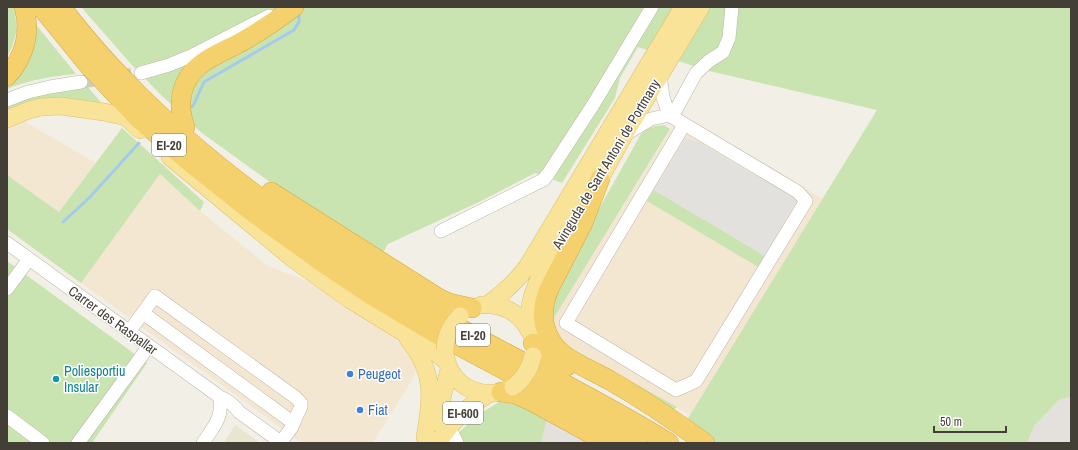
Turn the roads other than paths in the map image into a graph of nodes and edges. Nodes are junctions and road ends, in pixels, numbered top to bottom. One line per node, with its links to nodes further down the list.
1 (24, 7): 13 (highway)
2 (32, 7): 18 (highway)
3 (41, 7): 49 (highway, EI-20)
4 (61, 7): 14 (highway, EI-20)
5 (278, 7): 11 (street)
6 (293, 7): 11 (street); 21 (highway)
7 (652, 7): 24 (street)
8 (683, 7): 28 (main road, Avinguda de Sant Antoni de Portmany / EI-600)
9 (701, 7): 12 (main road, Avinguda de Sant Antoni de Portmany / EI-600)
10 (732, 7): 17 (street)
11 (263, 19): 14 (street)
12 (660, 74): 17 (street); 22 (main road, Avinguda de Sant Antoni de Portmany / EI-600)
13 (7, 76)
14 (134, 78): 21 (highway); 50 (highway, EI-20)
15 (81, 82): 16 (street)
16 (7, 100)
17 (670, 116): 20 (street); 22 (street)
18 (126, 117): 19 (main road); 31 (main road)
19 (7, 119)
20 (684, 125): 20 (street)
21 (185, 127): 28 (highway)
22 (624, 135): 23 (main road, Avinguda de Sant Antoni de Portmany / EI-600)
23 (600, 179): 32 (main road, Avinguda de Sant Antoni de Portmany / EI-600); 52 (highway)
24 (441, 231)
25 (7, 243): 26 (street, Carrer des Raspallar)
26 (29, 259): 27 (street); 30 (street, Carrer des Raspallar)
27 (7, 289)
28 (473, 310): 32 (main road); 34 (main road, EI-600, bridge)
29 (143, 313): 30 (street); 40 (street); 40 (street)
30 (129, 332): 33 (street, Carrer des Raspallar)
31 (402, 332): 34 (main road); 42 (main road)
32 (531, 342): 35 (main road, EI-600, bridge); 51 (highway)
33 (149, 346): 36 (street, Carrer des Raspallar); 45 (street)
34 (447, 360): 35 (main road, EI-600); 42 (main road, EI-600)
35 (502, 391): 41 (main road, EI-600); 48 (highway)
36 (220, 397): 37 (street, Carrer des Raspallar); 39 (street)
37 (239, 412): 39 (street); 43 (street, Carrer des Raspallar)
38 (7, 416): 44 (street)
39 (218, 419): 46 (street)
40 (294, 421): 43 (street)
41 (449, 427): 42 (main road, EI-600); 47 (street)
42 (428, 441)
43 (281, 442)
44 (43, 443)
45 (78, 443)
46 (204, 443)
47 (457, 443)
48 (608, 443)
49 (638, 443)
50 (669, 443)
51 (697, 443)
52 (705, 443)

